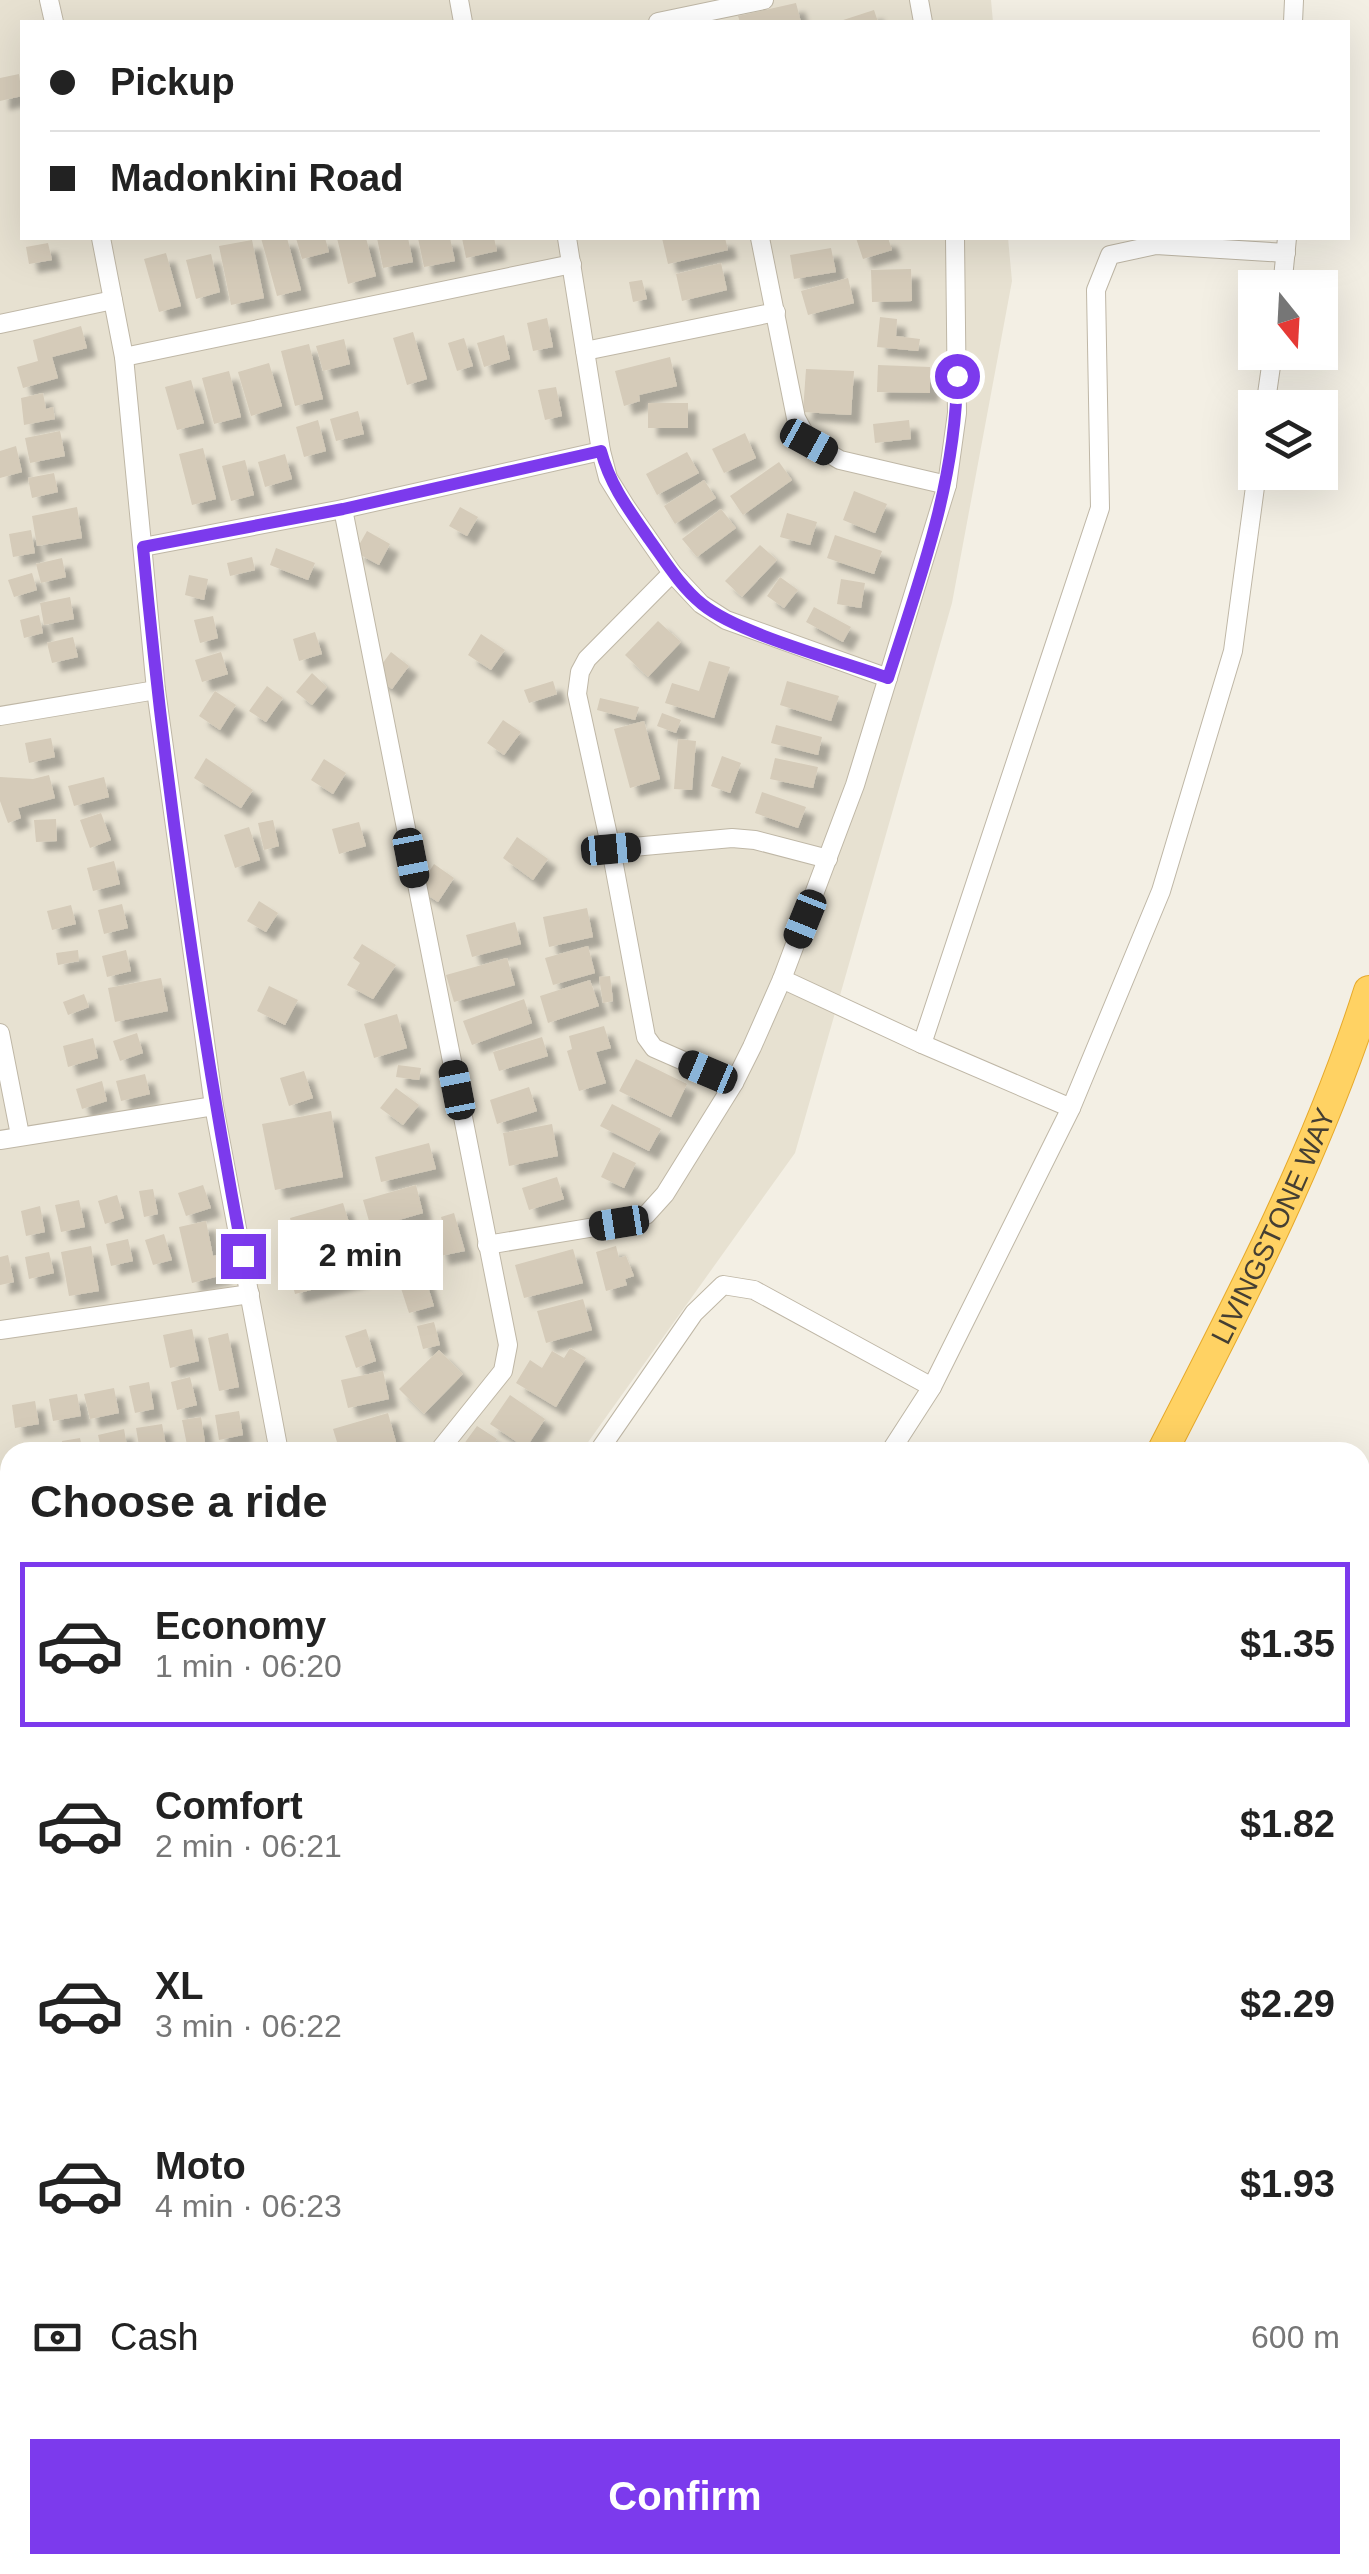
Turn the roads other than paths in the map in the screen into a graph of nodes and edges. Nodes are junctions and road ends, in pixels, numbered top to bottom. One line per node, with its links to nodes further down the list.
1 (764, 0): 2 (street)
2 (713, 17): 3 (street)
3 (680, 20)
4 (100, 240): 11 (street)
5 (568, 240): 9 (street)
6 (760, 240): 12 (street)
7 (956, 240): 17 (street)
8 (1286, 245): 10 (street); 30 (street)
9 (572, 264): 14 (street); 15 (street)
10 (1284, 270)
11 (113, 300): 13 (street); 15 (street)
12 (776, 312): 14 (street); 17 (street)
13 (0, 324)
14 (586, 351): 16 (street)
15 (124, 357): 20 (street)
16 (601, 451): 19 (street); 21 (street)
17 (947, 486): 22 (street)
18 (1255, 490): 33 (street)
19 (343, 509): 20 (street); 36 (street)
20 (143, 547): 23 (street)
21 (672, 573): 22 (street); 25 (street)
22 (888, 678): 26 (street)
23 (156, 690): 24 (street); 32 (street)
24 (0, 716)
25 (611, 849): 26 (street); 31 (street)
26 (828, 860): 27 (street)
27 (782, 978): 30 (street); 31 (street)
28 (1369, 992): 44 (highway, LIVINGSTONE WAY)
29 (0, 1033): 34 (street)
30 (922, 1044): 33 (street)
31 (734, 1083): 36 (street)
32 (214, 1106): 34 (street); 37 (street)
33 (1071, 1108): 39 (street)
34 (20, 1135): 35 (street)
35 (0, 1140)
36 (488, 1244): 41 (street)
37 (250, 1294): 38 (street); 40 (street)
38 (0, 1330)
39 (932, 1387): 42 (street); 43 (street)
40 (277, 1442)
41 (446, 1442)
42 (605, 1442)
43 (896, 1442)
44 (1167, 1442)

